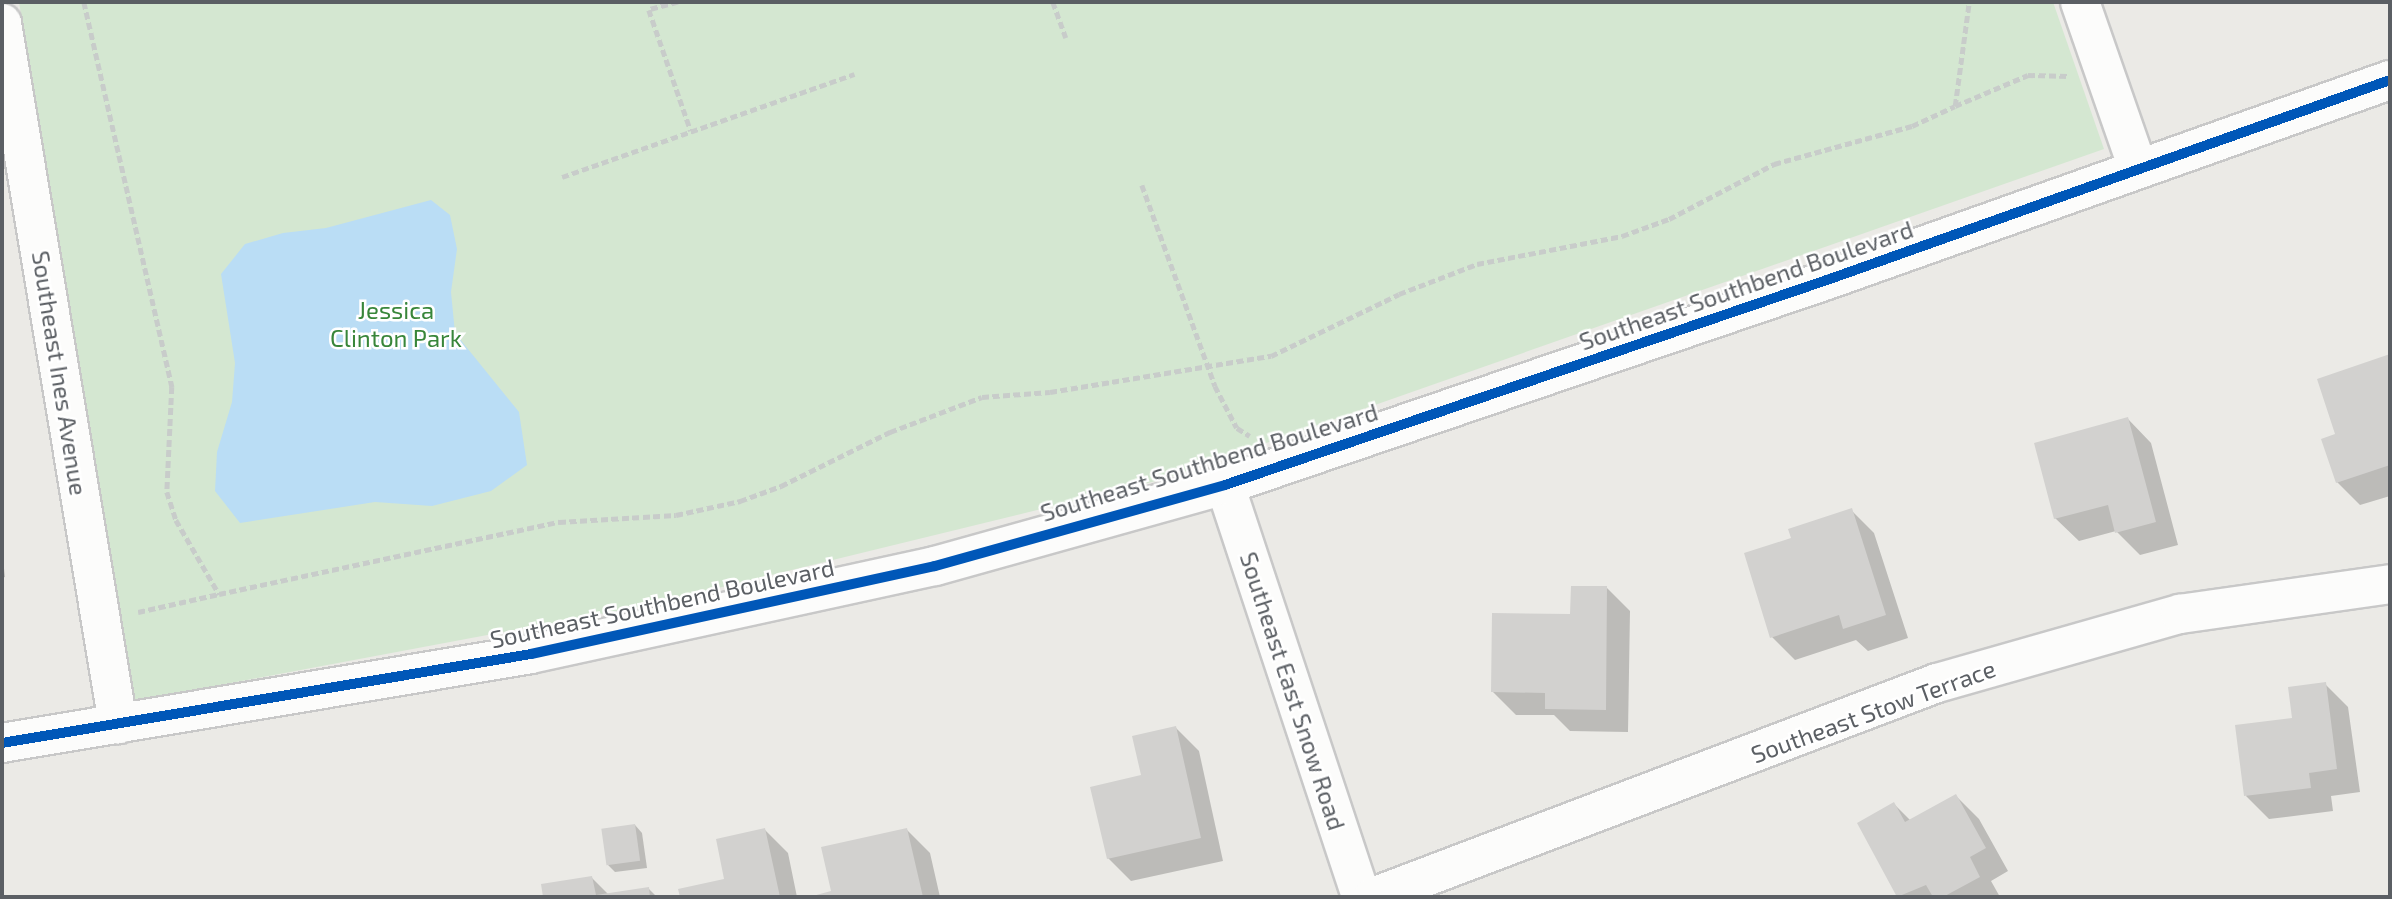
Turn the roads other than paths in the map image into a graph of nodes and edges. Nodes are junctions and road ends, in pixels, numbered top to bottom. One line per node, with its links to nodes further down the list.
1 (2080, 2): 4 (street)
2 (2, 23): 7 (street, Southeast Ines Avenue)
3 (2390, 80): 4 (street, Southeast Southbend Boulevard)
4 (2138, 169): 5 (street, Southeast Southbend Boulevard)
5 (1225, 485): 7 (street, Southeast Southbend Boulevard); 9 (street, Southeast East Snow Road)
6 (2390, 584): 10 (street, Southeast Stow Terrace)
7 (118, 724): 8 (street, Southeast Southbend Boulevard)
8 (2, 743)
9 (1361, 897)
10 (1373, 897)

